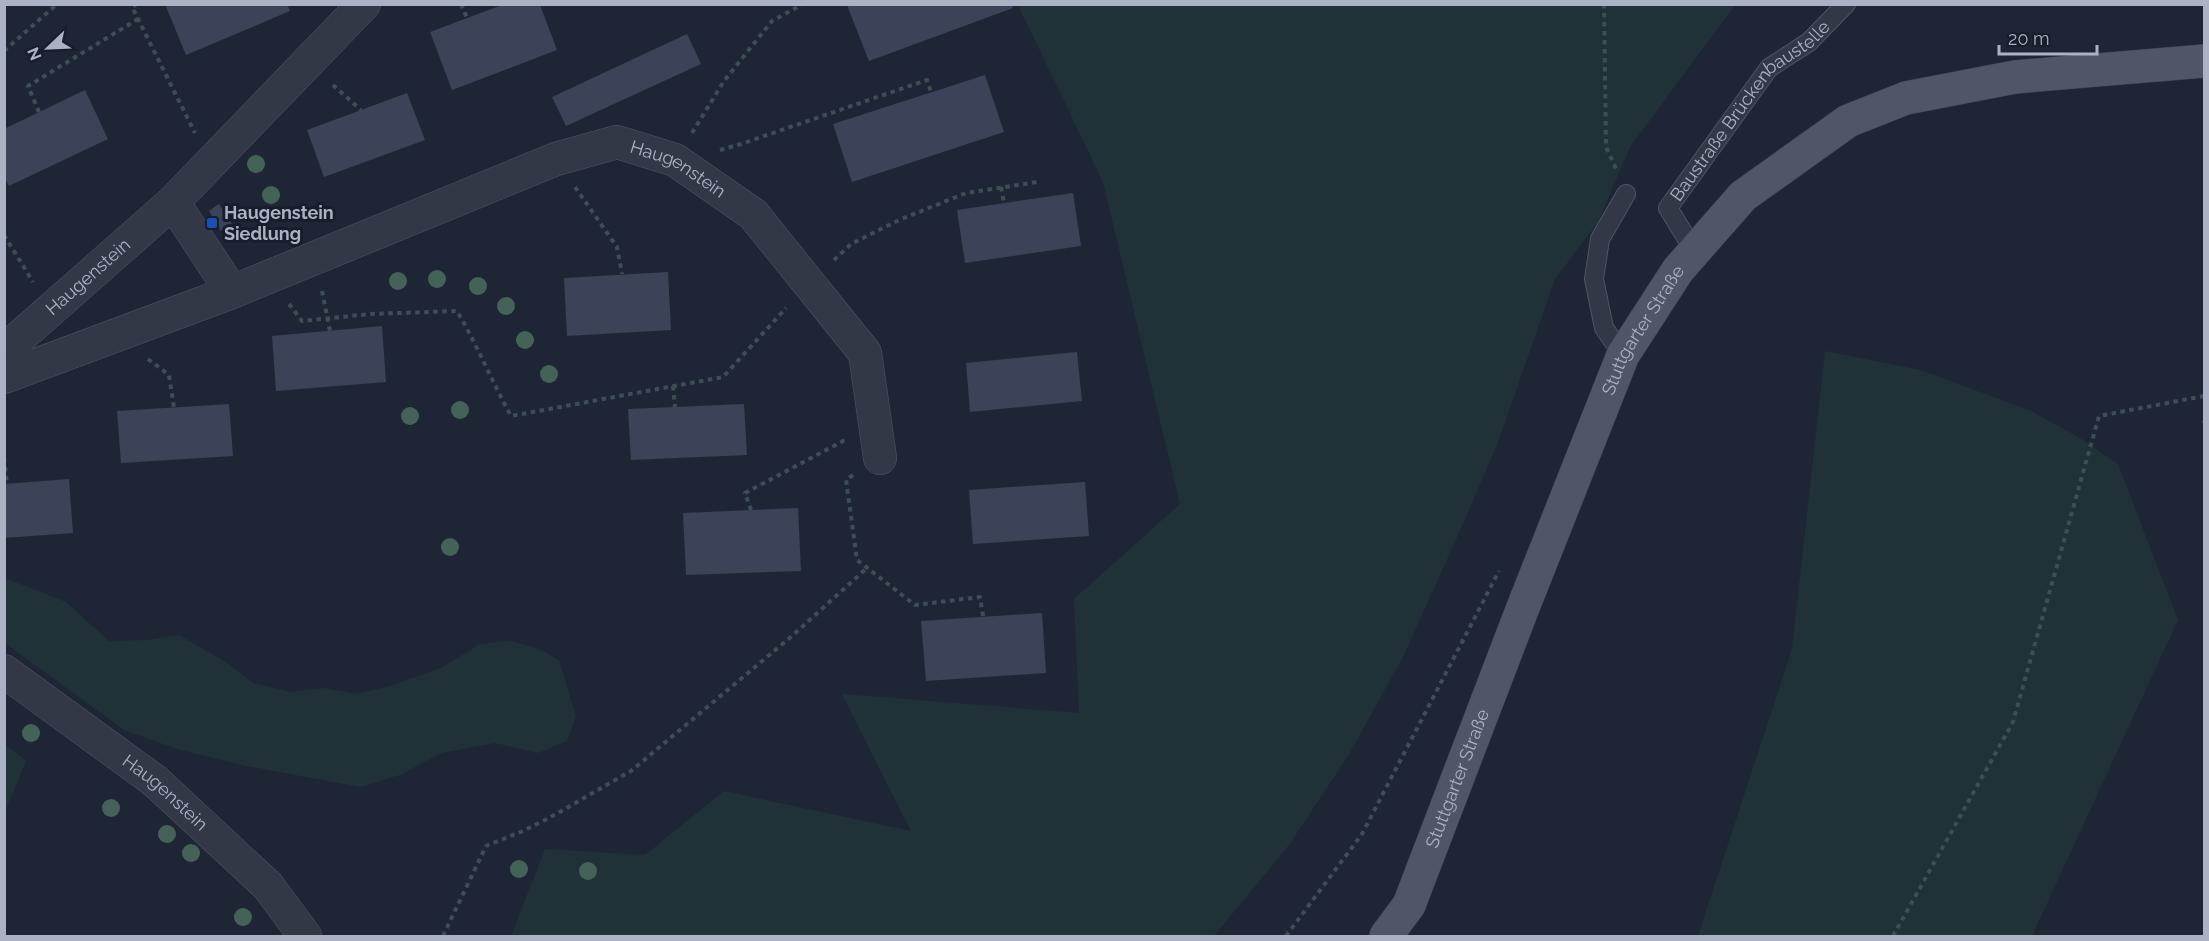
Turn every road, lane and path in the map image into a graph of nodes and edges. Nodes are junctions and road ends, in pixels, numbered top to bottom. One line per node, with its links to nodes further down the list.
1 (57, 4): 10 (path)
2 (136, 4): 9 (path)
3 (364, 4): 16 (street, Haugenstein)
4 (461, 4): 8 (path)
5 (803, 4): 15 (path)
6 (1604, 4): 19 (path)
7 (1846, 4): 23 (lane, Baustraße Brückenbaustelle)
8 (467, 18)
9 (138, 19): 13 (path); 16 (path)
10 (4, 51)
11 (2205, 61): 23 (main road, Stuttgarter Straße)
12 (932, 92): 15 (path)
13 (39, 112)
14 (556, 159): 15 (street, Haugenstein); 24 (path); 25 (street, Haugenstein)
15 (675, 160): 26 (street, Haugenstein)
16 (210, 163): 20 (street, Haugenstein)
17 (1036, 182): 18 (path)
18 (1001, 188): 21 (path); 26 (path)
19 (1626, 194): 33 (lane)
20 (174, 202): 27 (street); 28 (street, Haugenstein)
21 (1004, 202)
22 (4, 235): 28 (path)
23 (1695, 252): 33 (main road, Stuttgarter Straße)
24 (622, 274)
25 (268, 277): 27 (street, Haugenstein); 29 (path)
26 (808, 283): 35 (path); 41 (street, Haugenstein)
27 (232, 292): 31 (street, Haugenstein)
28 (50, 311): 32 (street, Haugenstein)
29 (328, 318): 30 (path); 35 (path)
30 (330, 331)
31 (116, 335): 34 (street, Haugenstein); 38 (path)
32 (4, 351)
33 (1623, 355): 51 (main road, Stuttgarter Straße)
34 (4, 377)
35 (673, 386): 37 (path)
36 (2205, 396): 52 (path)
37 (675, 407)
38 (174, 408)
39 (829, 448): 43 (path)
40 (4, 458): 42 (path)
41 (880, 458): 45 (path)
42 (7, 484)
43 (751, 510)
44 (1504, 561): 50 (path)
45 (867, 568): 46 (path); 49 (path)
46 (983, 616)
47 (4, 671): 48 (street, Haugenstein)
48 (305, 936)
49 (442, 936)
50 (1286, 936)
51 (1386, 936)
52 (1893, 936)

